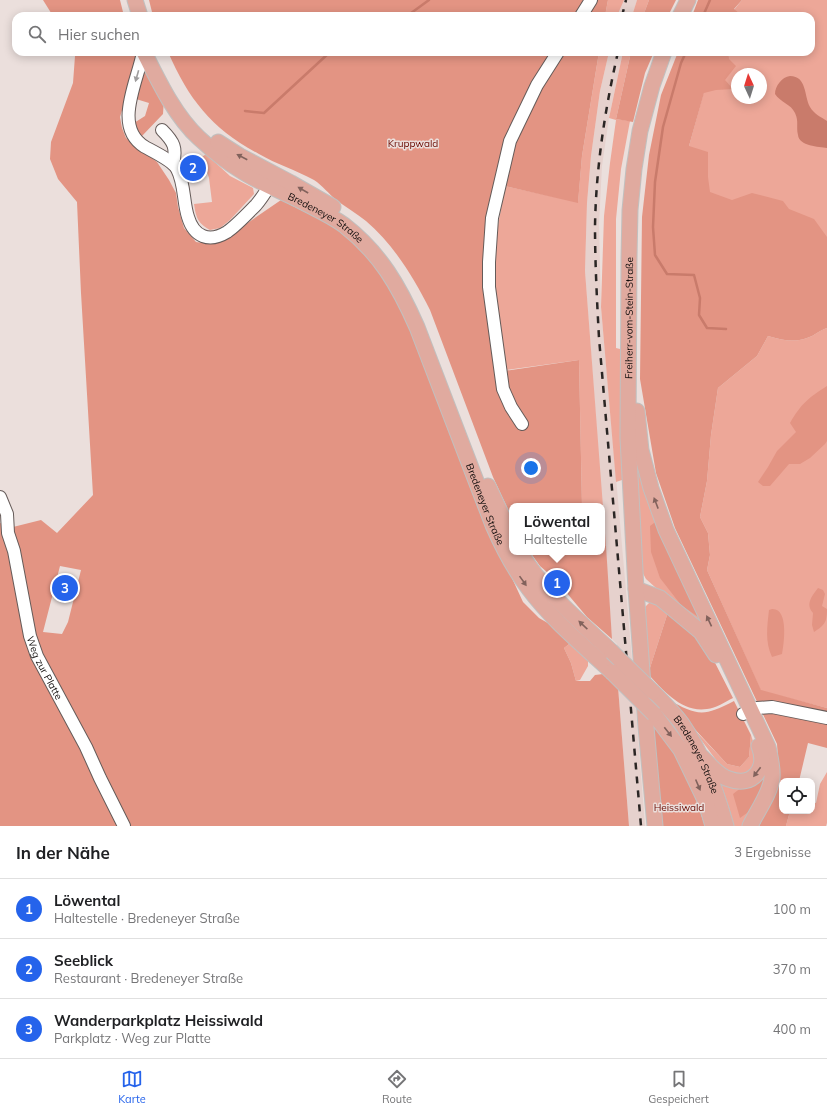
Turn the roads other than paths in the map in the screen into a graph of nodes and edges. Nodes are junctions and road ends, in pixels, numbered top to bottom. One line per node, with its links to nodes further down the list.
1 (126, 0): 5 (main road)
2 (135, 0): 6 (main road)
3 (591, 0): 7 (street)
4 (688, 0): 8 (main road)
5 (129, 12)
6 (139, 12)
7 (584, 12)
8 (682, 12)
9 (143, 56): 15 (street, Bredeneyer Straße, one-way to 15)
10 (146, 56): 16 (main road, Bredeneyer Straße)
11 (156, 56): 16 (main road, Bredeneyer Straße, one-way to 11)
12 (555, 56): 18 (street)
13 (663, 56): 17 (main road, Freiherr-vom-Stein-Straße)
14 (162, 130): 15 (street)
15 (173, 164): 16 (street)
16 (273, 180): 20 (main road, Bredeneyer Straße, one-way to 16); 28 (main road, Bredeneyer Straße, one-way to 28, bridge)
17 (629, 374): 22 (main road, Freiherr-vom-Stein-Straße); 23 (main road, one-way to 17)
18 (522, 424)
19 (0, 497): 26 (street, Weg zur Platte)
20 (509, 531)
21 (522, 555): 25 (main road, Bredeneyer Straße, one-way to 21, bridge)
22 (636, 589): 23 (main road); 27 (main road, Freiherr-vom-Stein-Straße)
23 (747, 712): 24 (street); 25 (main road, one-way to 25); 30 (main road)
24 (827, 718)
25 (702, 757): 29 (main road, Bredeneyer Straße)
26 (124, 826)
27 (655, 826)
28 (713, 826)
29 (726, 826)
30 (750, 826)

